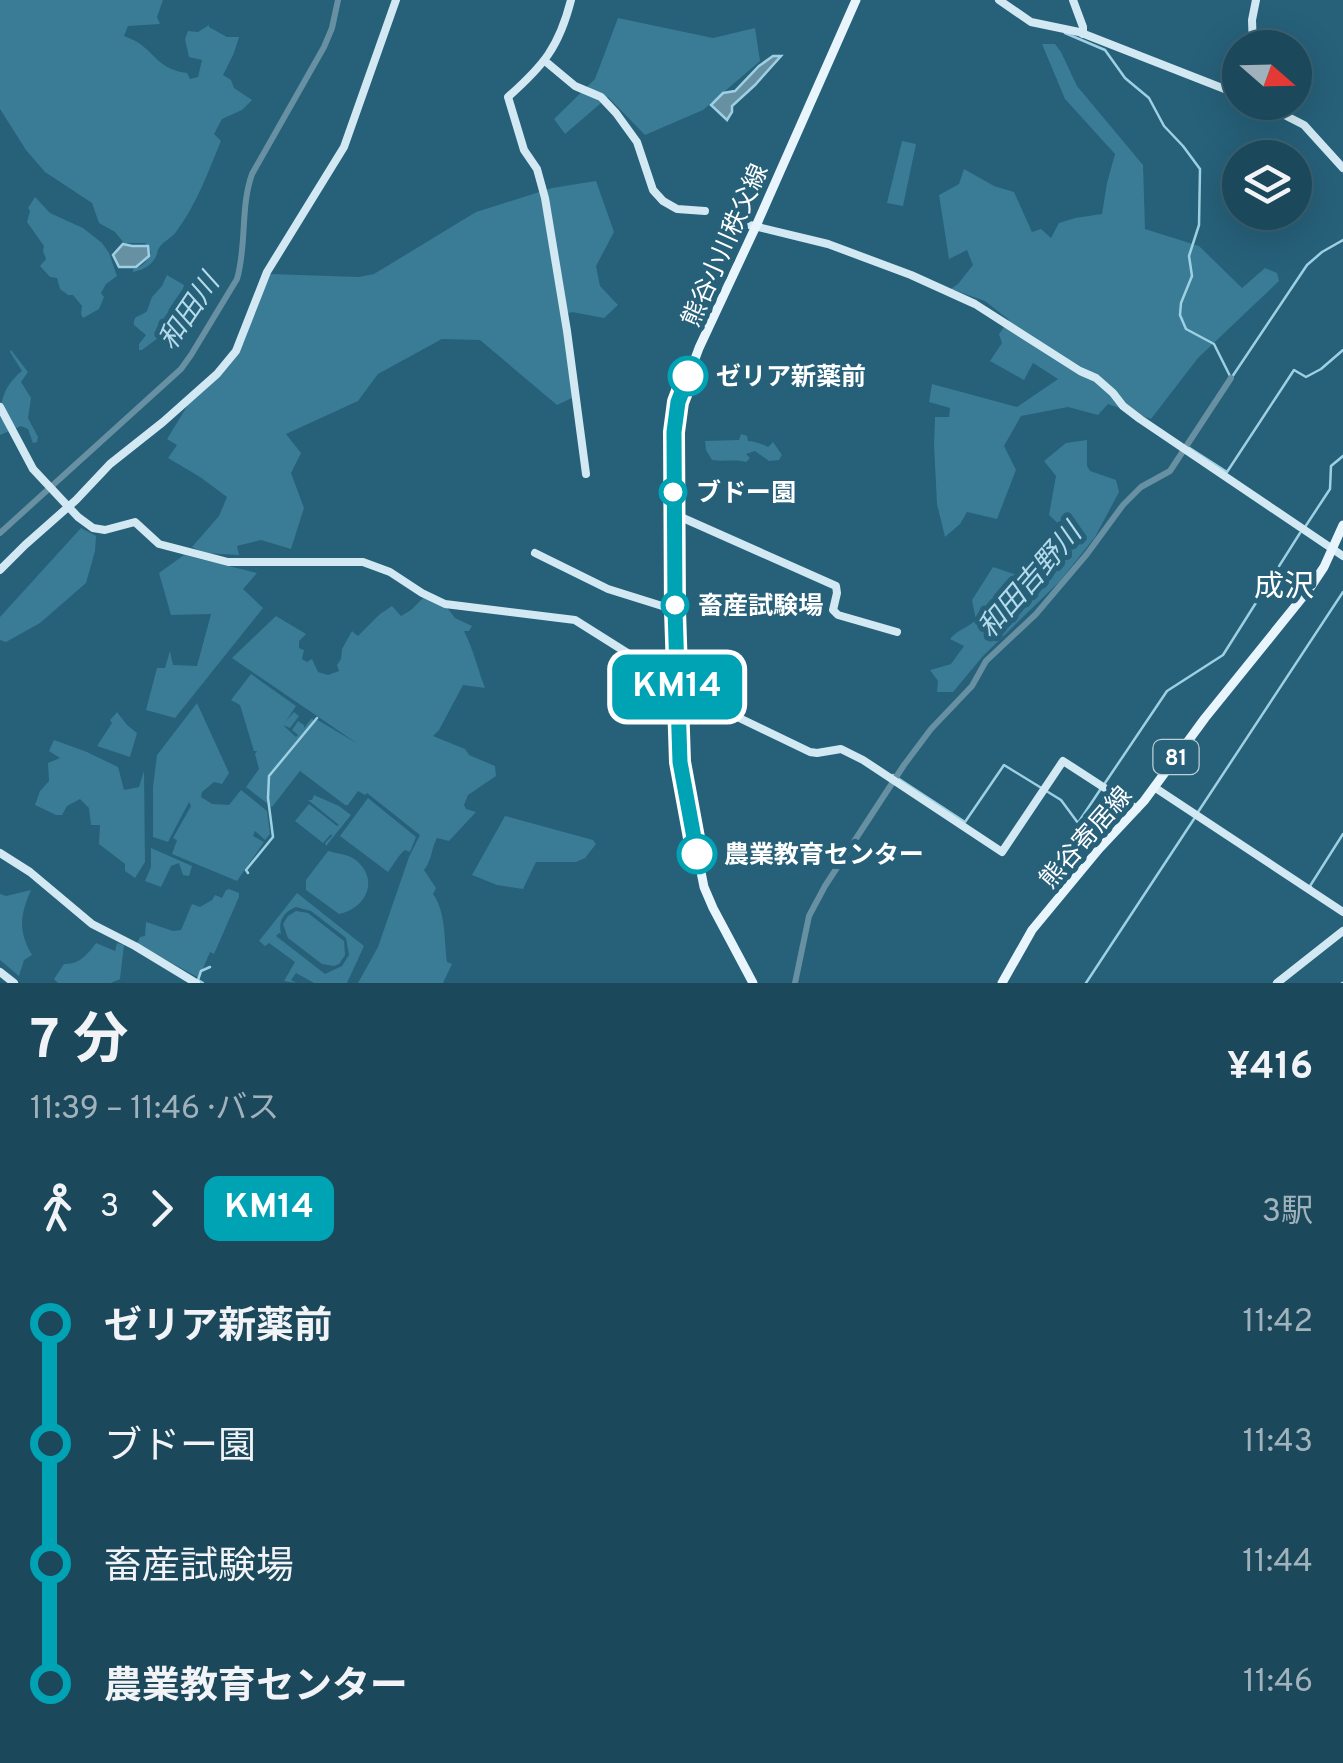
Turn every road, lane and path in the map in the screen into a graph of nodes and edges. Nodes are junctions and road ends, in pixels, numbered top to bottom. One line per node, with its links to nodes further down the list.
1 (396, 0): 18 (street)
2 (571, 0): 9 (street)
3 (856, 0): 15 (main road, 熊谷小川秩父線)
4 (999, 0): 8 (street)
5 (1073, 0): 8 (street)
6 (1256, 0): 7 (street)
7 (1253, 30)
8 (1083, 34): 10 (street)
9 (545, 60): 13 (street); 17 (street)
10 (1222, 88)
11 (1293, 120): 12 (street)
12 (1343, 168)
13 (705, 211)
14 (729, 220): 15 (street)
15 (756, 226): 19 (main road, 熊谷小川秩父線); 21 (street)
16 (0, 407): 18 (street)
17 (586, 474)
18 (68, 508): 24 (street); 27 (street)
19 (674, 514): 25 (main road, 熊谷小川秩父線); 26 (street)
20 (1343, 525): 21 (main road, 熊谷寄居線 / 81)
21 (1332, 548): 23 (street); 28 (main road, 熊谷寄居線 / 81)
22 (535, 553): 25 (street)
23 (1343, 556)
24 (0, 570)
25 (675, 610): 27 (main road, 熊谷小川秩父線)
26 (898, 632)
27 (677, 683): 29 (street); 36 (main road, 熊谷小川秩父線)
28 (1154, 787): 29 (main road, 熊谷寄居線 / 81); 31 (street)
29 (1137, 809): 37 (main road, 熊谷寄居線 / 81)
30 (0, 853): 35 (street)
31 (1343, 912)
32 (1343, 931): 38 (street)
33 (0, 974): 34 (street)
34 (11, 983)
35 (196, 983)
36 (753, 983)
37 (1002, 983)
38 (1278, 983)

